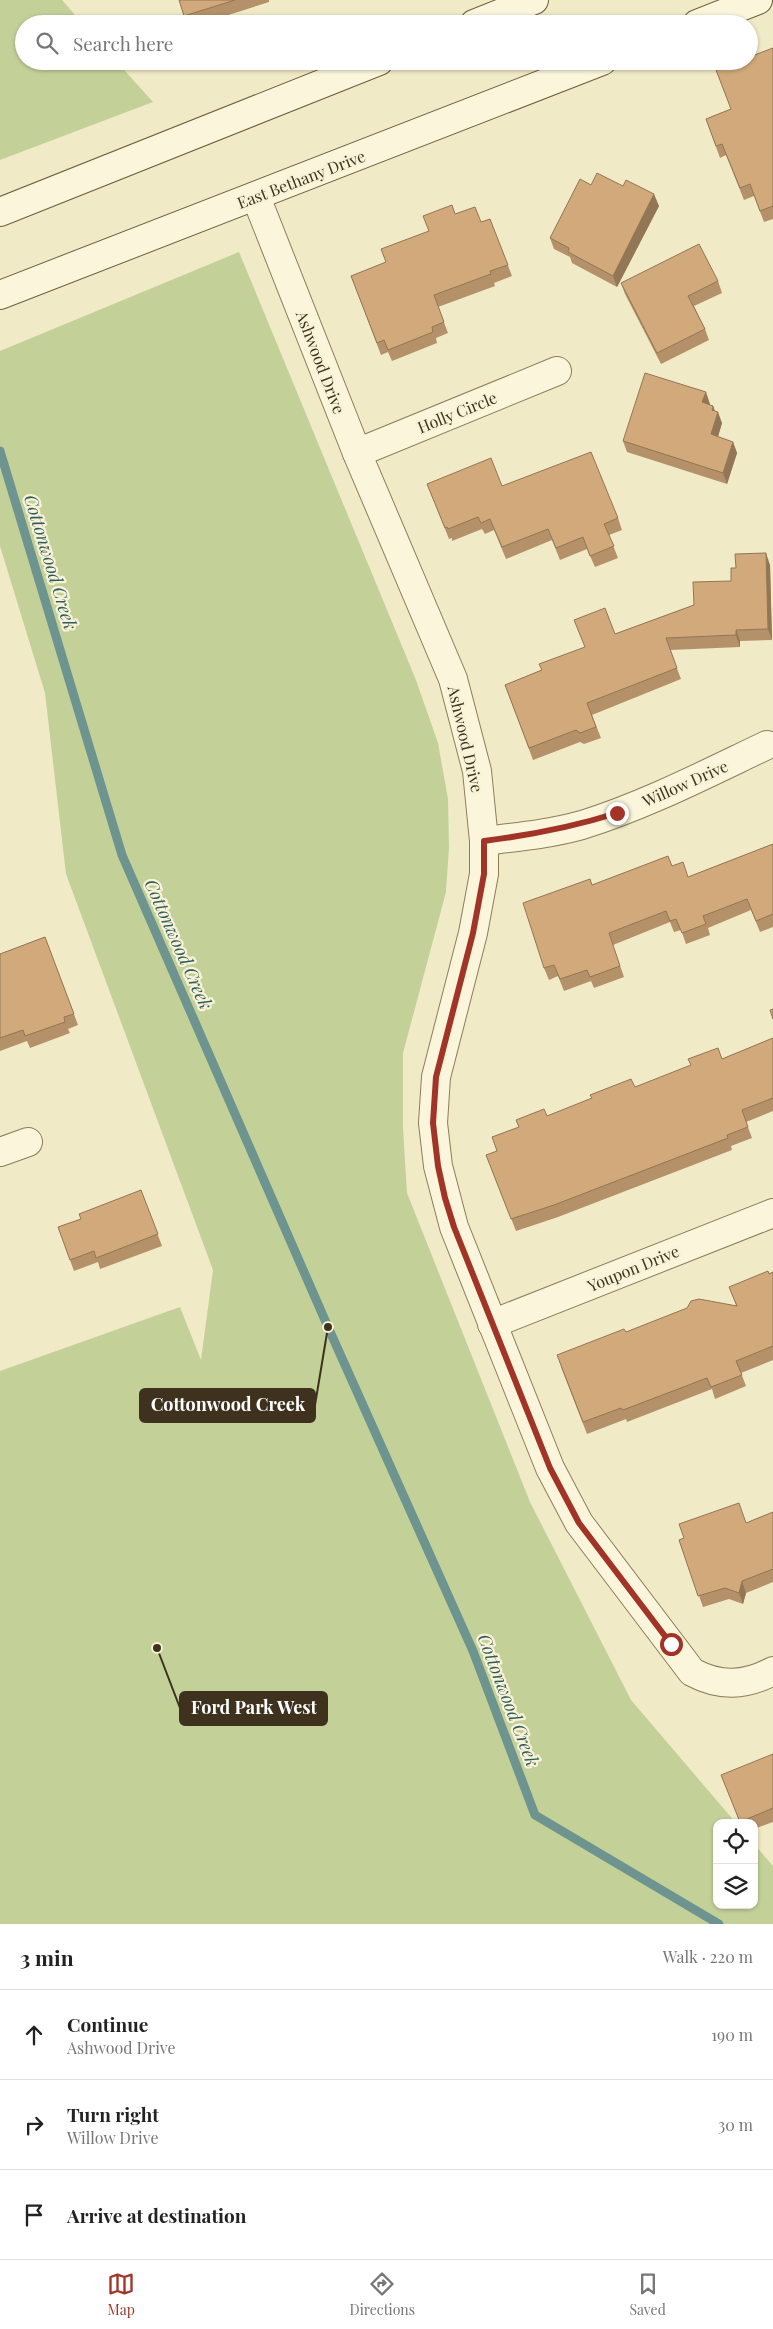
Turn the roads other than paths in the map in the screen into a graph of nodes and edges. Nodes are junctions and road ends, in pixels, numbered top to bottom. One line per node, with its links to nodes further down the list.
1 (534, 0): 3 (street)
2 (758, 0): 4 (street)
3 (496, 15)
4 (720, 15)
5 (356, 70): 8 (street)
6 (579, 70): 7 (street, East Bethany Drive)
7 (256, 197): 9 (street, East Bethany Drive); 11 (street, Ashwood Drive)
8 (0, 212)
9 (0, 295)
10 (557, 372): 11 (street, Holly Circle)
11 (357, 453): 13 (street, Ashwood Drive)
12 (767, 745): 13 (street, Willow Drive)
13 (484, 841): 17 (street, Ashwood Drive)
14 (28, 1142): 15 (street)
15 (0, 1152)
16 (773, 1213): 17 (street, Youpon Drive)
17 (492, 1324): 18 (street, Ashwood Drive)
18 (773, 1671)

